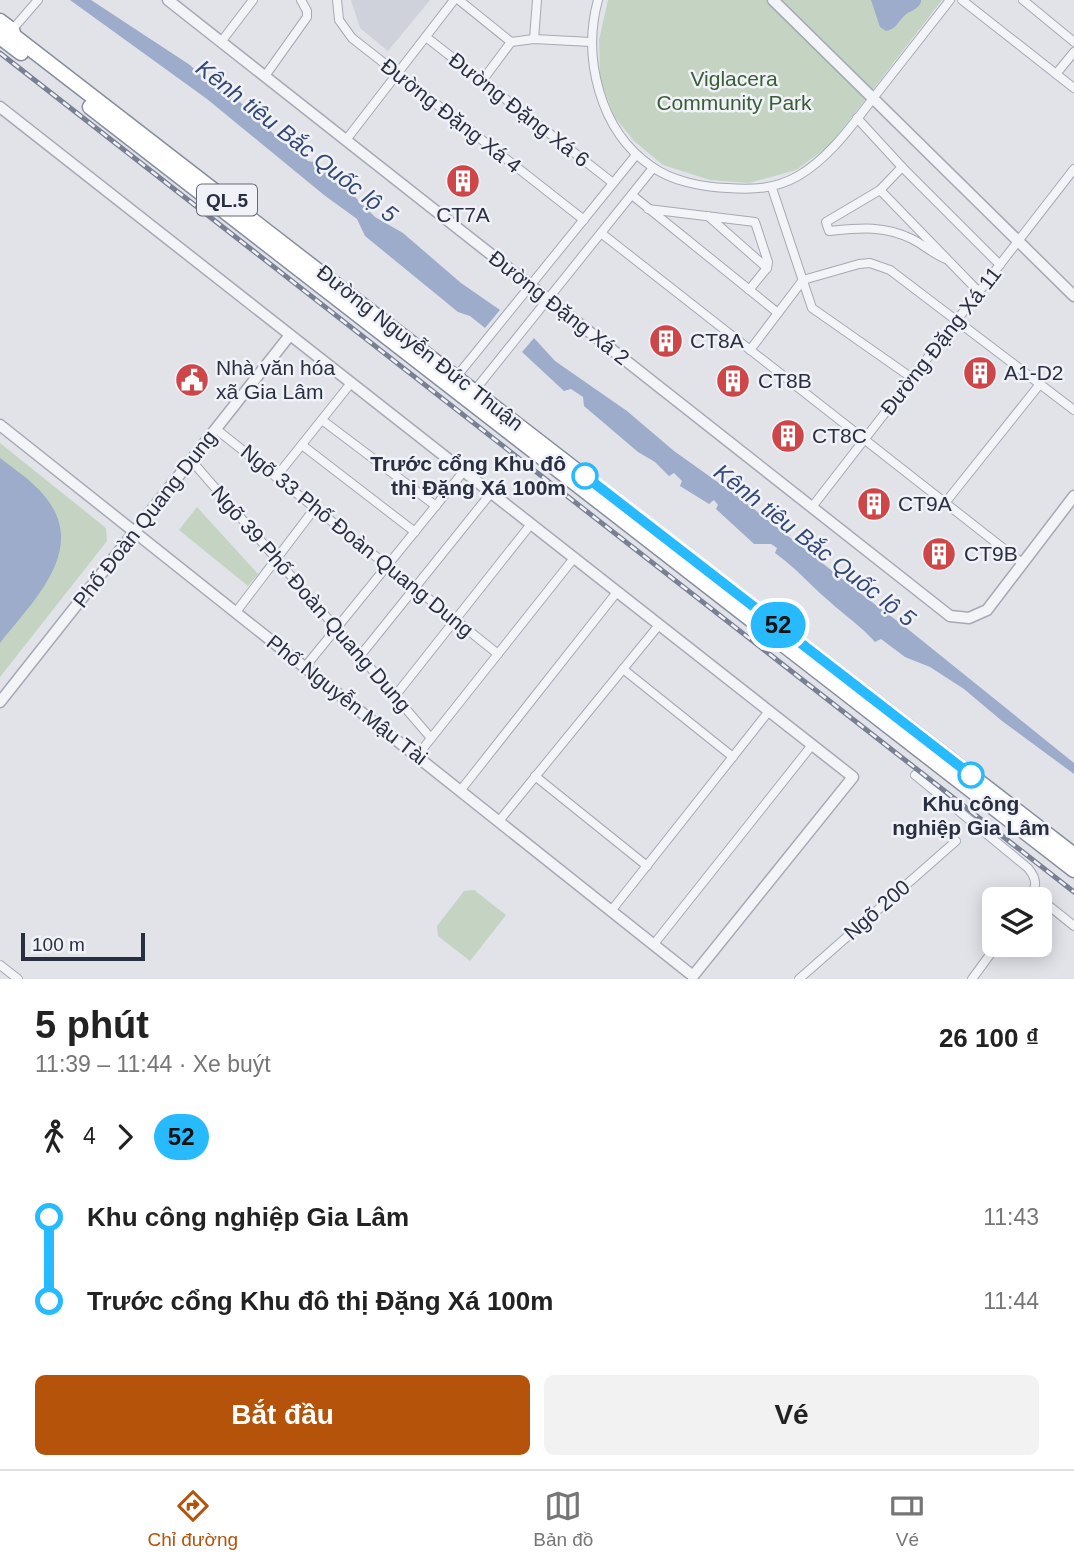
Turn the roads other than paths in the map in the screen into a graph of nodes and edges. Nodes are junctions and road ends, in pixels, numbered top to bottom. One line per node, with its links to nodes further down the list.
1 (38, 0): 13 (street)
2 (168, 0): 16 (street, Đường Đặng Xá 2)
3 (253, 0): 16 (street)
4 (301, 0): 23 (street)
5 (337, 0): 21 (street, Đường Đặng Xá 4)
6 (457, 0): 14 (street); 17 (street)
7 (537, 0): 15 (street)
8 (596, 0): 18 (street)
9 (773, 0): 26 (street)
10 (950, 0): 26 (street)
11 (961, 0): 22 (street)
12 (1023, 0): 19 (street)
13 (4, 29): 57 (highway, Đường Nguyễn Đức Thuận / QL.5)
14 (426, 37): 21 (street); 24 (street, Đường Đặng Xá 6)
15 (534, 39): 17 (street); 18 (street)
16 (221, 42): 23 (street, Đường Đặng Xá 2)
17 (511, 42): 24 (street)
18 (591, 42): 30 (street)
19 (1074, 42)
20 (1074, 51): 22 (street)
21 (397, 74): 29 (street); 40 (street, Đường Đặng Xá 4)
22 (1056, 74): 25 (street)
23 (265, 76): 29 (street, Đường Đặng Xá 2)
24 (482, 81): 34 (street, Đường Đặng Xá 6)
25 (1074, 88)
26 (873, 99): 28 (street); 42 (street)
27 (0, 107): 54 (street)
28 (858, 118): 31 (street); 35 (street)
29 (346, 140): 47 (street, Đường Đặng Xá 2)
30 (636, 155): 32 (street); 34 (street)
31 (902, 167): 36 (street); 44 (street)
32 (653, 169): 35 (street); 37 (street)
33 (1074, 170): 42 (street, Đường Đặng Xá 11)
34 (613, 183): 40 (street)
35 (772, 188): 46 (street)
36 (880, 190): 43 (street); 43 (street)
37 (632, 195): 38 (street); 41 (street)
38 (648, 209): 39 (street); 48 (street)
39 (708, 216): 45 (street); 45 (street)
40 (584, 220): 47 (street)
41 (601, 233): 51 (street); 55 (street)
42 (1018, 241): 44 (street, Đường Đặng Xá 11); 50 (street)
43 (946, 259): 49 (street)
44 (1000, 265): 49 (street, Đường Đặng Xá 11)
45 (767, 268): 48 (street)
46 (803, 280): 52 (street); 53 (street); 56 (street)
47 (530, 285): 51 (street, Đường Đặng Xá 2); 57 (street)
48 (749, 289): 52 (street)
49 (979, 292): 53 (street, Đường Đặng Xá 11)
50 (1074, 296)
51 (548, 300): 60 (street); 74 (street, Đường Đặng Xá 2)
52 (778, 313): 55 (street)
53 (956, 321): 56 (street, Đường Đặng Xá 11); 59 (street)
54 (290, 335): 58 (street); 64 (street, Phố Đoàn Quang Dung)
55 (750, 350): 65 (street)
56 (912, 378): 65 (street, Đường Đặng Xá 11)
57 (453, 381): 60 (highway, Đường Nguyễn Đức Thuận / QL.5)
58 (351, 383): 62 (street); 68 (street)
59 (1040, 384): 61 (street); 72 (street)
60 (471, 395): 105 (highway, Đường Nguyễn Đức Thuận / QL.5); 107 (highway, Đường Nguyễn Đức Thuận / QL.5)
61 (1074, 410)
62 (322, 419): 66 (street); 73 (street)
63 (0, 425): 77 (street, Phố Nguyễn Mậu Tài)
64 (216, 429): 67 (street, Phố Đoàn Quang Dung); 69 (street, Ngõ 33 Phố Đoàn Quang Dung)
65 (864, 439): 72 (street); 74 (street, Đường Đặng Xá 11)
66 (302, 445): 69 (street); 78 (street)
67 (191, 460): 77 (street, Phố Đoàn Quang Dung); 80 (street, Ngõ 39 Phố Đoàn Quang Dung)
68 (464, 471): 70 (street); 73 (street)
69 (276, 477): 75 (street, Ngõ 33 Phố Đoàn Quang Dung)
70 (491, 493): 76 (street); 83 (street)
71 (1074, 496): 81 (street)
72 (945, 503): 81 (street)
73 (436, 506): 78 (street)
74 (812, 507): 81 (street, Đường Đặng Xá 2)
75 (315, 508): 80 (street); 82 (street, Ngõ 33 Phố Đoàn Quang Dung)
76 (531, 524): 79 (street); 86 (street)
77 (135, 532): 85 (street, Phố Nguyễn Mậu Tài); 94 (street, Phố Đoàn Quang Dung)
78 (415, 532): 82 (street)
79 (574, 558): 84 (street); 89 (street)
80 (276, 559): 85 (street); 88 (street, Ngõ 39 Phố Đoàn Quang Dung)
81 (1022, 564)
82 (387, 566): 83 (street, Ngõ 33 Phố Đoàn Quang Dung); 88 (street)
83 (416, 588): 86 (street, Ngõ 33 Phố Đoàn Quang Dung); 90 (street)
84 (617, 592): 87 (street); 102 (street)
85 (236, 612): 91 (street, Phố Nguyễn Mậu Tài)
86 (454, 619): 89 (street, Ngõ 33 Phố Đoàn Quang Dung); 93 (street)
87 (659, 625): 92 (street); 95 (street)
88 (337, 629): 90 (street, Ngõ 39 Phố Đoàn Quang Dung); 91 (street)
89 (498, 654): 96 (street)
90 (360, 656): 93 (street, Ngõ 39 Phố Đoàn Quang Dung)
91 (305, 667): 98 (street, Phố Nguyễn Mậu Tài)
92 (623, 669): 99 (street); 101 (street)
93 (395, 696): 96 (street, Ngõ 39 Phố Đoàn Quang Dung)
94 (0, 702)
95 (769, 711): 97 (street); 99 (street)
96 (431, 738): 98 (street)
97 (813, 745): 112 (street); 115 (street)
98 (417, 756): 102 (street, Phố Nguyễn Mậu Tài)
99 (733, 757): 106 (street)
100 (915, 775): 108 (street)
101 (535, 776): 103 (street); 106 (street)
102 (460, 791): 103 (street, Phố Nguyễn Mậu Tài)
103 (499, 821): 109 (street, Phố Nguyễn Mậu Tài)
104 (956, 841): 117 (street, Ngõ 200)
105 (1074, 855)
106 (647, 866): 109 (street)
107 (1074, 870)
108 (1032, 887)
109 (611, 911): 112 (street, Phố Nguyễn Mậu Tài)
110 (1052, 911): 111 (street)
111 (1074, 926)
112 (654, 944): 115 (street, Phố Nguyễn Mậu Tài)
113 (988, 957): 118 (street)
114 (0, 965): 116 (street)
115 (695, 977)
116 (18, 979)
117 (799, 979)
118 (972, 979)

